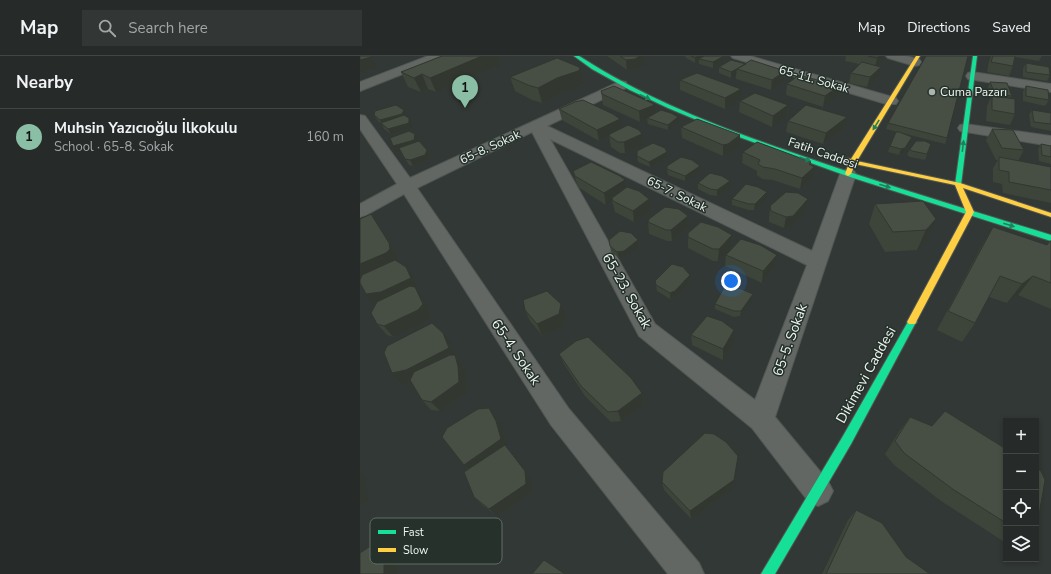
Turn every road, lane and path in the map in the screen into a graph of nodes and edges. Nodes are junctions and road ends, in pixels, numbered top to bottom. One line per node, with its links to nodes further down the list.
1 (438, 56): 9 (street)
2 (576, 56): 8 (street, Fatih Caddesi)
3 (737, 56): 11 (street, 65-11. Sokak)
4 (892, 56): 6 (street)
5 (975, 56): 7 (street)
6 (917, 59): 11 (street)
7 (972, 76): 10 (street); 15 (street)
8 (624, 80): 13 (street, Fatih Caddesi); 14 (street, 65-8. Sokak); 17 (street, Fatih Caddesi, one-way to 17)
9 (360, 87)
10 (1051, 88)
11 (891, 101): 17 (street, one-way to 17)
12 (360, 119): 19 (street, 65-4. Sokak)
13 (722, 119)
14 (536, 126): 19 (street, 65-8. Sokak); 24 (street, 65-7. Sokak); 25 (street, 65-23. Sokak)
15 (965, 128): 16 (street); 18 (street, one-way to 15)
16 (1051, 141)
17 (846, 164): 18 (street, Fatih Caddesi); 21 (street, Fatih Caddesi, one-way to 21); 24 (street, 65-5. Sokak)
18 (958, 184): 21 (street); 22 (street, Fatih Caddesi)
19 (407, 186): 20 (street, 65-8. Sokak); 27 (street, 65-4. Sokak)
20 (360, 211)
21 (970, 212): 23 (street, Fatih Caddesi, one-way to 23); 26 (street, Dikimevi Caddesi)
22 (1051, 215)
23 (1051, 238)
24 (818, 262): 25 (street, 65-5. Sokak)
25 (761, 420): 26 (street)
26 (818, 491): 28 (street, Dikimevi Caddesi)
27 (688, 574)
28 (768, 574)

